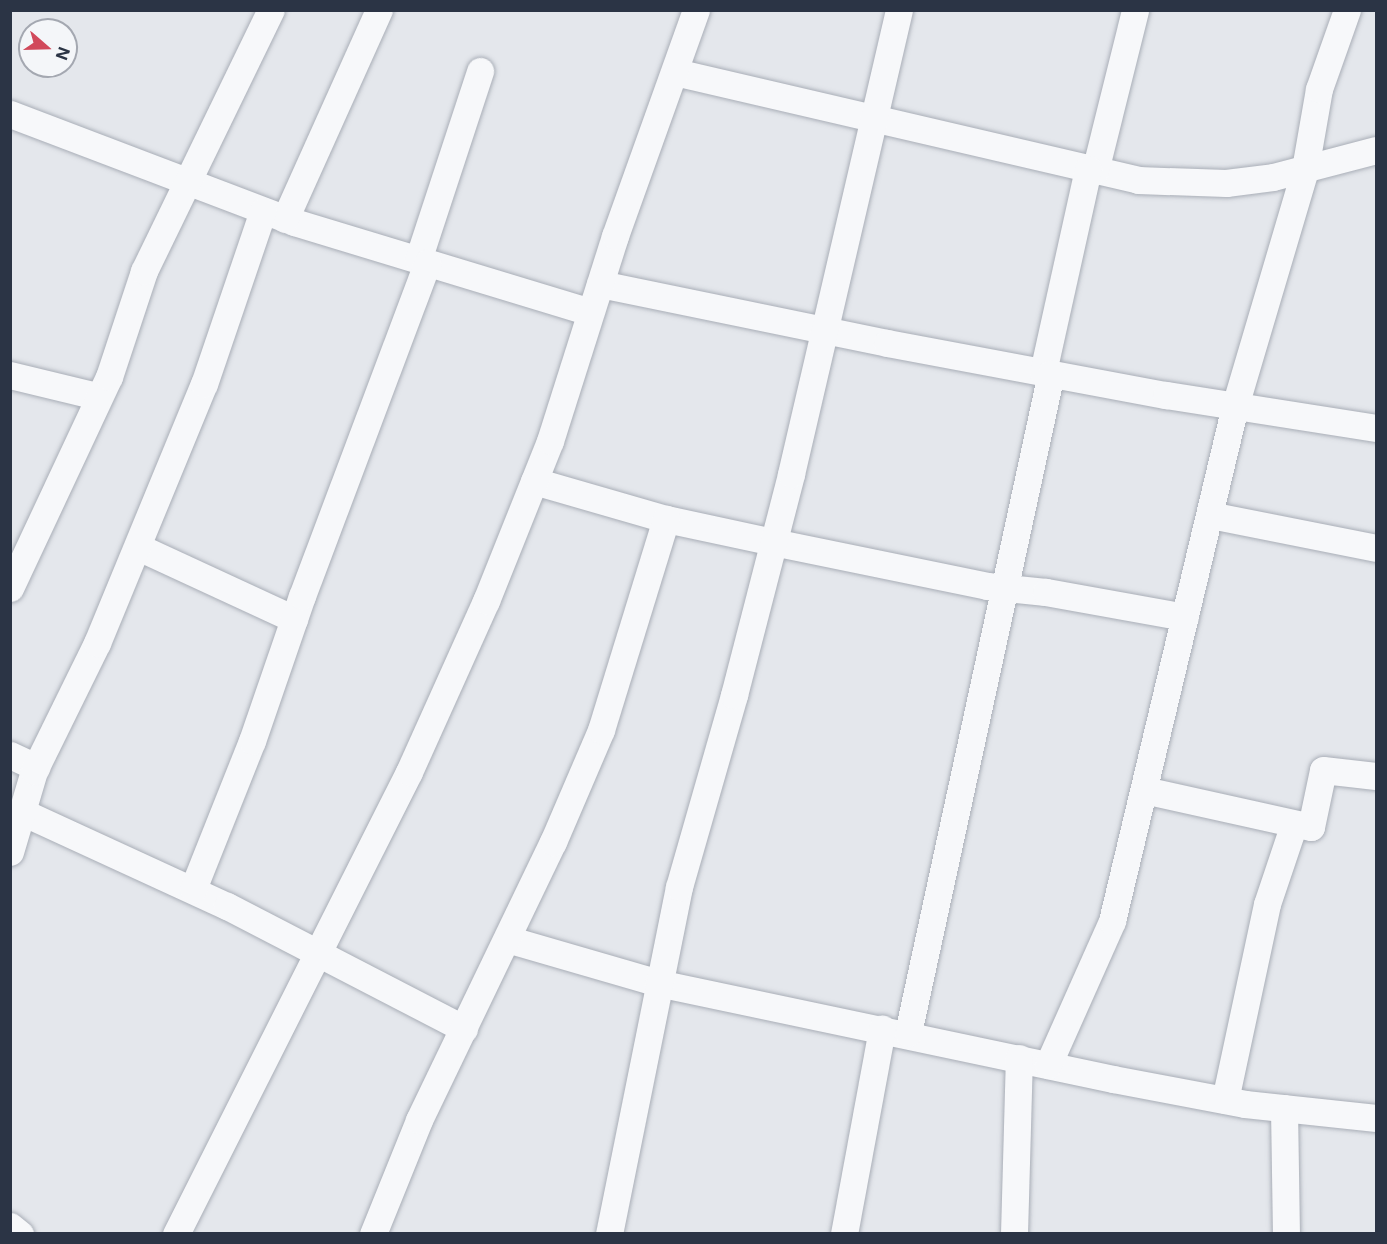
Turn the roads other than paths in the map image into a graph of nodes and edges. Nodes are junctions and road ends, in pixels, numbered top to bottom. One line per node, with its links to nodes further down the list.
1 (271, 10): 14 (street)
2 (380, 10): 15 (street)
3 (696, 10): 8 (street)
4 (899, 10): 10 (street)
5 (1135, 10): 13 (street)
6 (1347, 10): 12 (street)
7 (480, 72): 16 (street)
8 (675, 72): 10 (street); 17 (street)
9 (10, 114): 14 (street)
10 (873, 121): 13 (street); 19 (street)
11 (1377, 150): 12 (street)
12 (1305, 169): 13 (street); 23 (street)
13 (1092, 170): 20 (street)
14 (187, 183): 15 (street); 22 (street)
15 (274, 215): 16 (street); 29 (street)
16 (422, 261): 18 (street); 34 (street)
17 (600, 284): 18 (street); 19 (street)
18 (590, 312): 25 (street)
19 (826, 330): 20 (street); 28 (street)
20 (1047, 373): 23 (street); 31 (street)
21 (10, 375): 22 (street)
22 (98, 396): 32 (street)
23 (1235, 406): 24 (street); 26 (street)
24 (1377, 428)
25 (534, 481): 27 (street); 44 (street)
26 (1210, 515): 30 (street); 33 (street)
27 (666, 519): 28 (street); 43 (street)
28 (773, 542): 31 (street); 45 (street)
29 (138, 548): 34 (street); 36 (street)
30 (1377, 548)
31 (1004, 587): 33 (street); 47 (street)
32 (10, 588)
33 (1185, 617): 38 (street)
34 (294, 619): 42 (street)
35 (10, 755): 36 (street)
36 (36, 767): 39 (street)
37 (1377, 776): 40 (street)
38 (1144, 790): 40 (street); 49 (street)
39 (20, 811): 41 (street); 42 (street)
40 (1294, 824): 50 (street)
41 (10, 852)
42 (193, 889): 44 (street)
43 (507, 939): 45 (street); 46 (street)
44 (318, 955): 46 (street); 55 (street)
45 (658, 983): 47 (street); 57 (street)
46 (464, 1029): 56 (street)
47 (895, 1031): 48 (street); 58 (street)
48 (1019, 1058): 49 (street); 59 (street)
49 (1048, 1065): 50 (street)
50 (1225, 1100): 51 (street)
51 (1284, 1108): 52 (street); 60 (street)
52 (1376, 1112)
53 (10, 1226): 54 (street)
54 (20, 1233)
55 (176, 1233)
56 (373, 1233)
57 (609, 1233)
58 (844, 1233)
59 (1014, 1233)
60 (1286, 1233)

